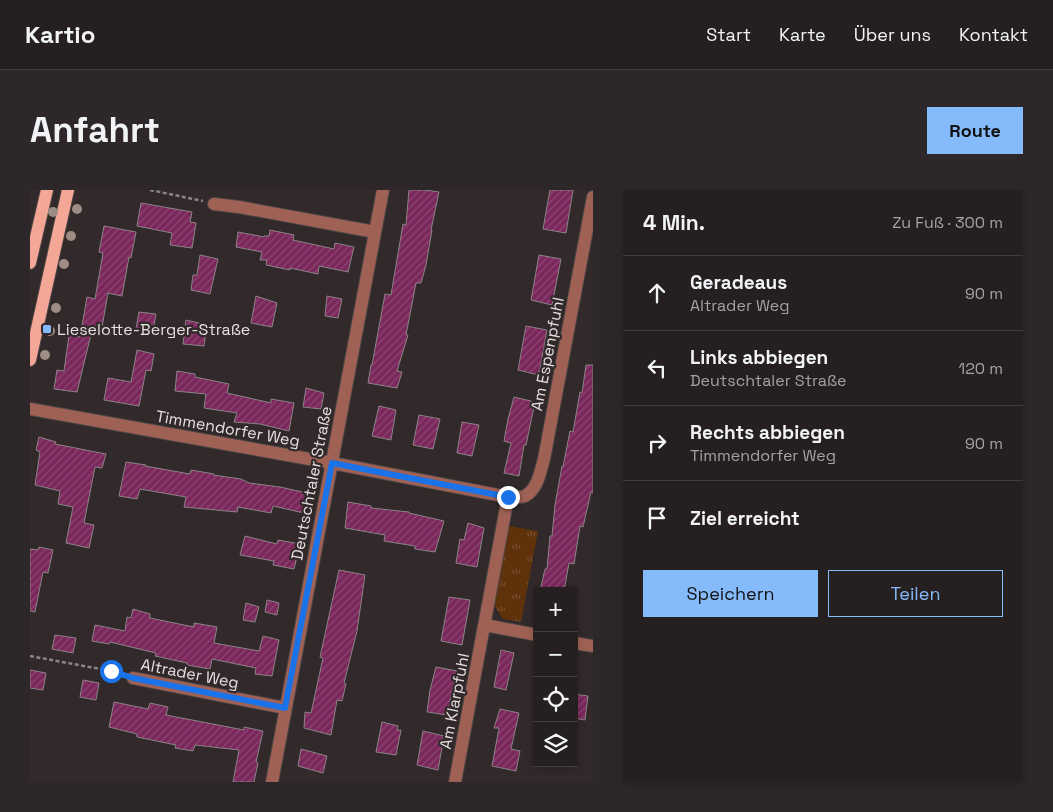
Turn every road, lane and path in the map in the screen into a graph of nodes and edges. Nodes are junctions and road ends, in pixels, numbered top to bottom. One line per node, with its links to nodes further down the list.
1 (47, 190): 8 (main road)
2 (68, 190): 9 (main road)
3 (150, 190): 6 (path)
4 (383, 190): 7 (street, Deutschtaler Straße)
5 (593, 196): 12 (street, Am Espenpfuhl)
6 (214, 204): 7 (street)
7 (375, 232): 11 (street, Deutschtaler Straße)
8 (30, 263)
9 (30, 360)
10 (30, 410): 11 (street, Timmendorfer Weg)
11 (332, 463): 12 (street, Timmendorfer Weg); 19 (street, Deutschtaler Straße)
12 (508, 497): 13 (street, Am Klarpfuhl)
13 (485, 625): 14 (street); 21 (street, Am Klarpfuhl)
14 (533, 634)
15 (578, 643): 16 (street)
16 (593, 646)
17 (30, 656): 18 (path, Altrader Weg)
18 (133, 678): 19 (street, Altrader Weg)
19 (285, 708): 20 (street, Deutschtaler Straße)
20 (272, 782)
21 (455, 782)

